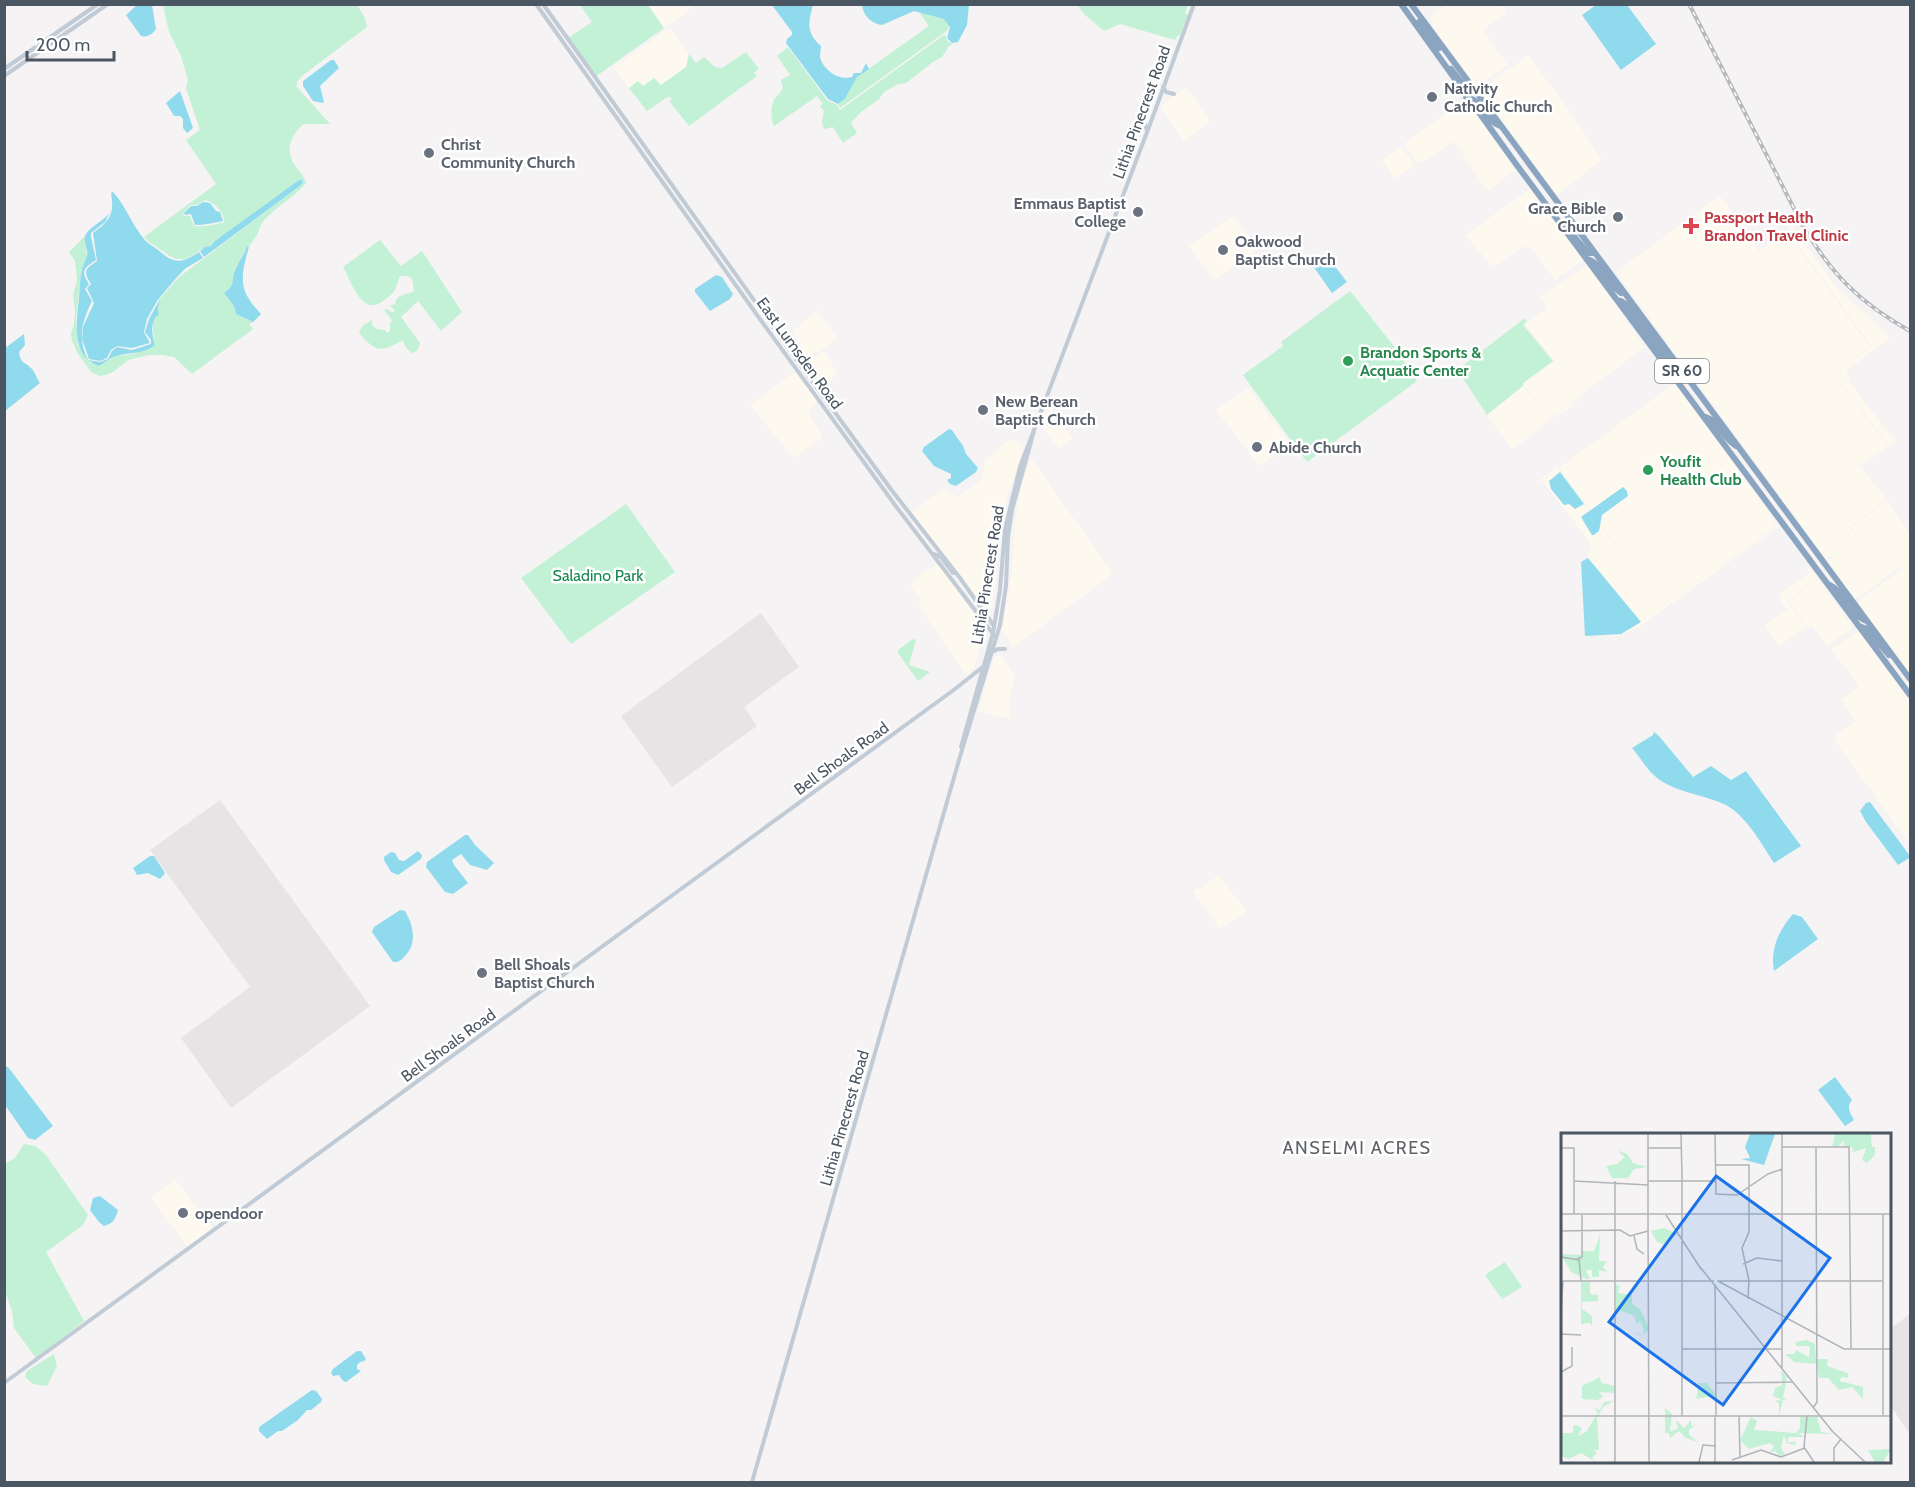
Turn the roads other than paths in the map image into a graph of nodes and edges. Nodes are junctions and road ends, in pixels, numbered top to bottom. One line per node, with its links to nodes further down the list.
1 (98, 4): 11 (main road)
2 (108, 4): 12 (main road)
3 (536, 4): 31 (main road, East Lumsden Road)
4 (543, 4): 32 (main road, East Lumsden Road)
5 (1194, 4): 13 (main road, Lithia Pinecrest Road)
6 (1401, 4): 10 (highway, SR 60)
7 (1411, 4): 9 (highway, SR 60)
8 (1419, 22): 9 (highway)
9 (1445, 51): 14 (highway, SR 60)
10 (1445, 66): 14 (highway); 16 (highway, SR 60)
11 (4, 69)
12 (4, 76)
13 (1163, 86): 15 (main road); 19 (main road, Lithia Pinecrest Road)
14 (1474, 91): 18 (highway, SR 60)
15 (1174, 94)
16 (1466, 97): 18 (highway); 20 (highway, SR 60)
17 (1136, 122): 19 (main road)
18 (1500, 127): 21 (highway, SR 60)
19 (1147, 132): 27 (main road, Lithia Pinecrest Road)
20 (1560, 224): 21 (highway); 22 (highway, SR 60)
21 (1594, 253): 23 (highway, SR 60)
22 (1587, 259): 23 (highway); 24 (highway, SR 60)
23 (1625, 294): 25 (highway, SR 60)
24 (1616, 298): 25 (highway); 26 (highway, SR 60)
25 (1692, 384): 28 (highway, SR 60)
26 (1705, 417): 28 (highway); 33 (highway, SR 60)
27 (1034, 431): 29 (main road, Lithia Pinecrest Road); 30 (main road, Lithia Pinecrest Road)
28 (1739, 448): 36 (highway, SR 60)
29 (1020, 467): 30 (main road); 34 (main road, Lithia Pinecrest Road)
30 (1022, 474): 40 (main road, Lithia Pinecrest Road)
31 (933, 554): 32 (main road); 37 (main road, East Lumsden Road)
32 (957, 573): 35 (main road, East Lumsden Road)
33 (1828, 583): 36 (highway); 39 (highway, SR 60)
34 (1000, 590): 35 (main road); 38 (main road, Lithia Pinecrest Road)
35 (984, 612): 38 (main road, East Lumsden Road)
36 (1868, 622): 45 (highway, SR 60)
37 (986, 626): 41 (main road, East Lumsden Road); 42 (main road)
38 (994, 626): 40 (main road, East Lumsden Road); 41 (main road, Lithia Pinecrest Road)
39 (1859, 626): 45 (highway); 47 (highway, SR 60)
40 (998, 632): 41 (main road, Lithia Pinecrest Road)
41 (994, 635): 42 (main road, Lithia Pinecrest Road); 44 (main road, Lithia Pinecrest Road)
42 (990, 643): 46 (main road, Lithia Pinecrest Road)
43 (1005, 649): 44 (main road)
44 (991, 653): 53 (main road, Lithia Pinecrest Road)
45 (1895, 658): 48 (highway, SR 60)
46 (984, 666): 49 (main road, Lithia Pinecrest Road); 50 (main road, Bell Shoals Road)
47 (1898, 678): 51 (highway); 52 (highway, SR 60)
48 (1911, 679)
49 (979, 682): 50 (main road); 53 (main road, Lithia Pinecrest Road)
50 (964, 683): 54 (main road, Bell Shoals Road)
51 (1911, 687)
52 (1911, 695)
53 (959, 760): 55 (main road, Lithia Pinecrest Road)
54 (4, 1383)
55 (752, 1482)

